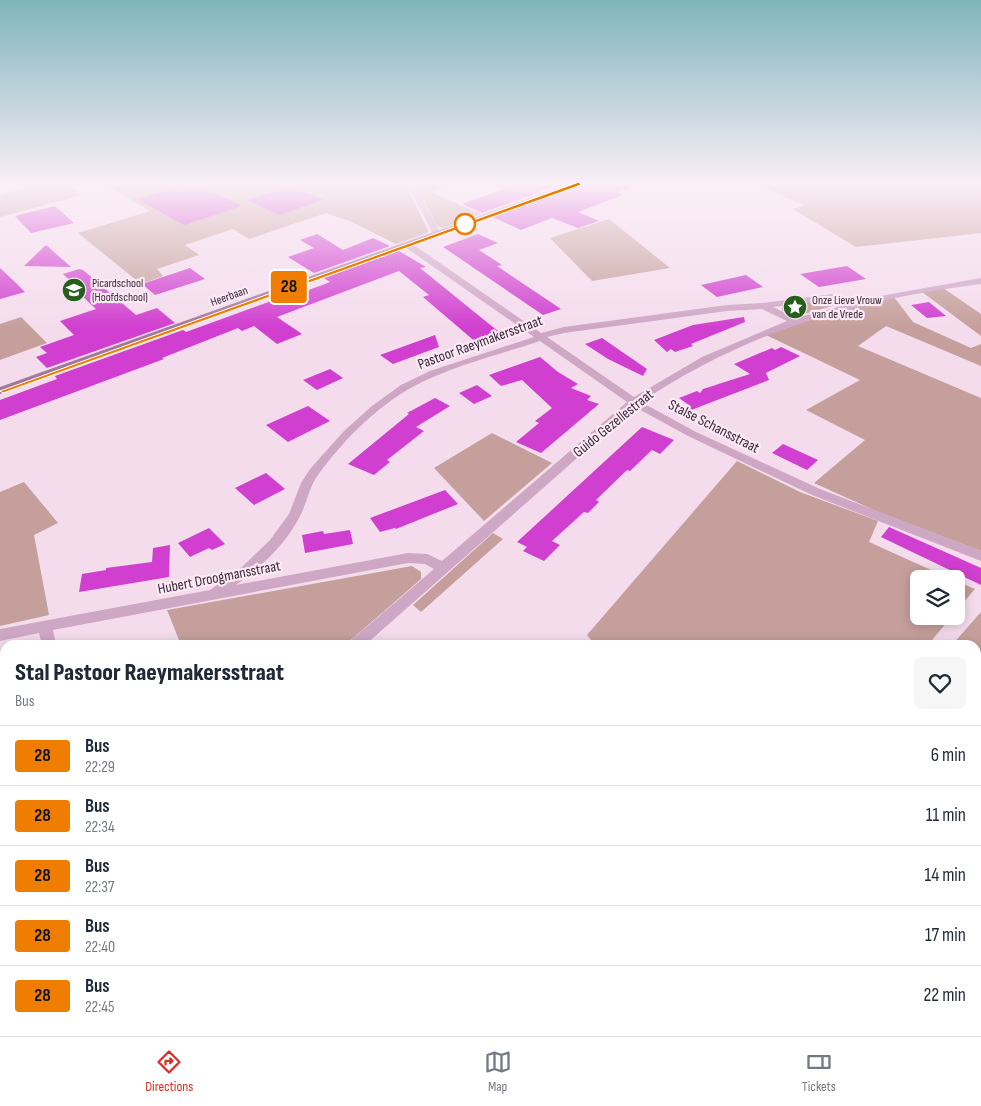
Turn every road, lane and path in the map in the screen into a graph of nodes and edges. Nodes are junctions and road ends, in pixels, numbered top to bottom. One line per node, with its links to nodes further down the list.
1 (443, 231): 2 (street, Heerbaan)
2 (436, 234): 3 (street, Heerbaan)
3 (408, 244): 8 (street, Stalse Schansstraat); 9 (street, Heerbaan)
4 (981, 281): 7 (street, Guido Gezellestraat)
5 (833, 297): 6 (street, Pastoor Raeymakersstraat)
6 (762, 306): 7 (street, Pastoor Raeymakersstraat); 8 (street, Pastoor Raeymakersstraat)
7 (794, 321): 10 (street, Guido Gezellestraat)
8 (541, 338): 10 (street, Stalse Schansstraat); 13 (street, Pastoor Raeymakersstraat)
9 (0, 391)
10 (634, 402): 11 (street, Stalse Schansstraat); 12 (street, Guido Gezellestraat)
11 (981, 556)
12 (442, 567): 13 (street, Hubert Droogmansstraat); 17 (street, Guido Gezellestraat)
13 (213, 595): 14 (street, Hubert Droogmansstraat)
14 (45, 628): 15 (street, Hubert Droogmansstraat); 16 (street)
15 (0, 635)
16 (48, 640)
17 (361, 640)

